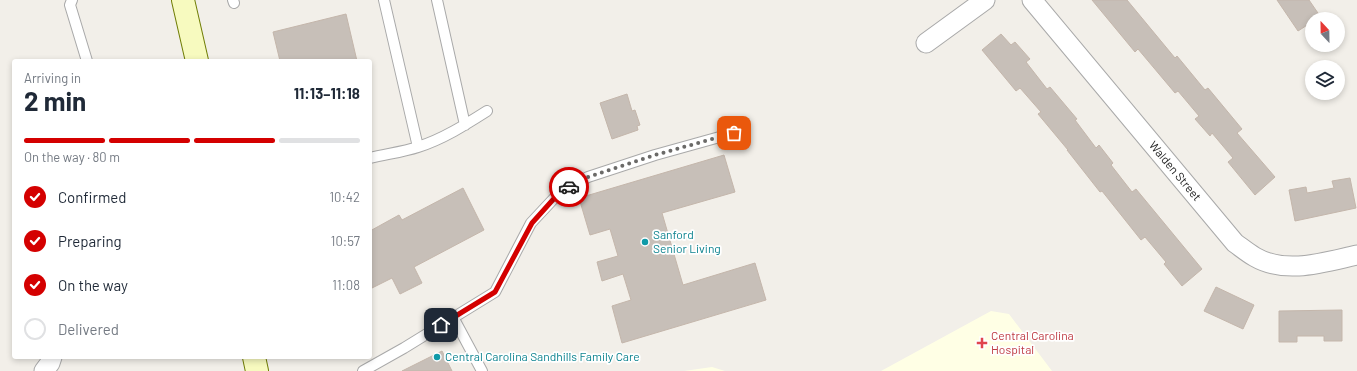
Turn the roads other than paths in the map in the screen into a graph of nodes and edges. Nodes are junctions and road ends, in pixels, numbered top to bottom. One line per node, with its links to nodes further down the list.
1 (72, 0): 8 (lane)
2 (183, 0): 9 (main road)
3 (384, 0): 13 (lane)
4 (437, 0): 11 (lane)
5 (985, 0): 7 (street)
6 (1032, 0): 15 (street, Walden Street)
7 (926, 43)
8 (86, 59)
9 (197, 59)
10 (487, 111): 11 (lane)
11 (465, 125): 13 (lane)
12 (734, 133): 16 (lane)
13 (418, 147): 14 (lane)
14 (372, 158)
15 (1357, 255)
16 (453, 317): 21 (lane); 22 (lane)
17 (51, 359): 19 (street)
18 (254, 359): 20 (main road)
19 (44, 371)
20 (257, 371)
21 (363, 371)
22 (482, 371)

